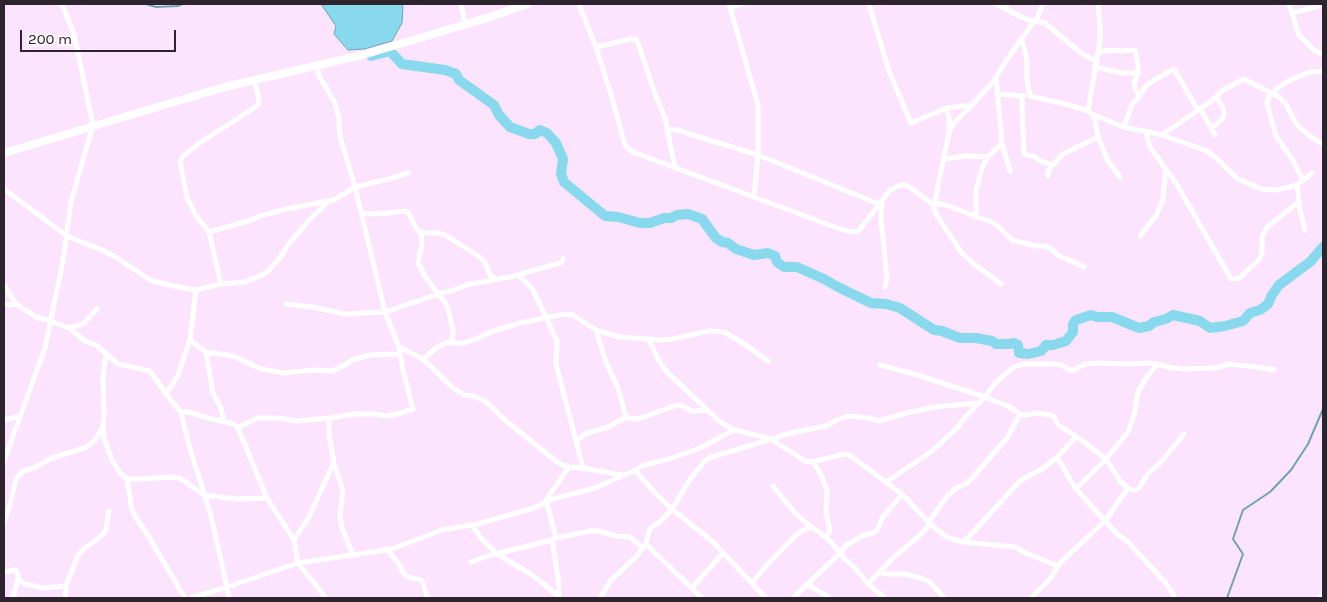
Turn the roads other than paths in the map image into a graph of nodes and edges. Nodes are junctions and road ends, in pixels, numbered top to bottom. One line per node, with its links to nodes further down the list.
1 (62, 4): 38 (street)
2 (461, 4): 16 (street)
3 (528, 4): 16 (street)
4 (579, 4): 18 (street)
5 (744, 4): 12 (street)
6 (869, 4): 34 (street)
7 (996, 4): 13 (street)
8 (1043, 4): 15 (street)
9 (1098, 4): 19 (street)
10 (1288, 4): 14 (street)
11 (1323, 5): 14 (street)
12 (729, 6): 50 (street)
13 (1006, 6): 15 (street)
14 (1292, 13): 20 (street)
15 (1036, 21): 17 (street); 21 (street)
16 (465, 25): 22 (street)
17 (1022, 40): 25 (street); 31 (street)
18 (596, 47): 41 (street); 54 (street)
19 (1098, 52): 21 (street); 24 (street)
20 (1323, 55)
21 (1096, 64): 24 (street); 36 (street)
22 (317, 65): 26 (street); 63 (street)
23 (1323, 71): 27 (street)
24 (1138, 73): 29 (street)
25 (996, 76): 28 (street); 33 (street)
26 (254, 80): 38 (street); 73 (street)
27 (1273, 93): 32 (street); 48 (street); 61 (street)
28 (998, 94): 30 (street); 47 (street)
29 (1140, 95): 35 (street); 39 (street)
30 (1022, 96): 31 (street); 53 (street)
31 (1030, 96): 36 (street)
32 (1216, 97): 35 (street); 40 (street)
33 (972, 104): 34 (street); 43 (street)
34 (947, 108): 43 (street)
35 (1199, 109): 40 (street); 44 (street)
36 (1088, 111): 37 (street)
37 (1094, 115): 39 (street); 46 (street)
38 (93, 125): 49 (street); 75 (street)
39 (1124, 127): 42 (street)
40 (1211, 127): 45 (street)
41 (668, 129): 50 (street); 54 (street)
42 (1146, 132): 44 (street); 56 (street)
43 (949, 133): 52 (street)
44 (1162, 135): 62 (street)
45 (1215, 135)
46 (1098, 138): 53 (street); 60 (street)
47 (1002, 142): 51 (street); 55 (street)
48 (1323, 144)
49 (4, 153)
50 (758, 155): 65 (street); 67 (street)
51 (988, 157): 52 (street); 71 (street)
52 (943, 159): 69 (street)
53 (1053, 164): 59 (street)
54 (676, 168): 65 (street)
55 (1010, 171)
56 (1166, 171): 68 (street); 76 (street)
57 (1312, 172): 61 (street)
58 (408, 173): 63 (street)
59 (1048, 176)
60 (1120, 176)
61 (1303, 180): 62 (street)
62 (1297, 185): 68 (street)
63 (355, 187): 66 (street); 70 (street)
64 (4, 189): 75 (street)
65 (754, 197): 67 (street)
66 (329, 201): 73 (street); 81 (street)
67 (880, 202): 69 (street); 84 (street)
68 (1299, 202): 72 (street)
69 (935, 204): 71 (street); 82 (street)
70 (362, 214): 74 (street); 91 (street)
71 (976, 217): 78 (street)
72 (1305, 230)
73 (209, 232): 81 (street)
74 (421, 232): 80 (street); 86 (street)
75 (67, 236): 85 (street); 93 (street)
76 (1140, 236)
77 (563, 259): 79 (street)
78 (1084, 267)
79 (518, 275): 80 (street); 92 (street)
80 (496, 280): 86 (street)
81 (221, 284): 85 (street)
82 (1001, 284)
83 (4, 285): 88 (street)
84 (885, 287)
85 (196, 290): 96 (street)
86 (439, 294): 91 (street); 98 (street)
87 (4, 303): 88 (street)
88 (16, 304): 93 (street)
89 (286, 304): 91 (street)
90 (97, 309): 94 (street)
91 (385, 312): 99 (street)
92 (545, 318): 95 (street); 98 (street); 125 (street)
93 (51, 321): 94 (street); 114 (street)
94 (69, 328): 101 (street)
95 (596, 330): 97 (street); 115 (street)
96 (190, 340): 100 (street); 108 (street)
97 (649, 340): 104 (street); 111 (street)
98 (451, 343): 103 (street)
99 (400, 347): 102 (street); 103 (street)
100 (206, 352): 102 (street); 118 (street)
101 (106, 354): 108 (street); 119 (street)
102 (400, 355): 116 (street)
103 (423, 359): 131 (street)
104 (768, 361)
105 (1158, 364): 107 (street); 109 (street); 127 (street)
106 (880, 365): 109 (street)
107 (1274, 369)
108 (165, 392): 112 (street)
109 (985, 397): 110 (street); 113 (street)
110 (979, 403): 124 (street); 136 (street)
111 (706, 410): 115 (street); 121 (street)
112 (181, 412): 118 (street); 141 (street)
113 (1020, 414): 123 (street); 148 (street)
114 (20, 416): 117 (street); 128 (street)
115 (626, 417): 125 (street)
116 (329, 418): 120 (street); 129 (street)
117 (4, 420)
118 (224, 421): 120 (street)
119 (103, 427): 135 (street); 147 (street)
120 (238, 428): 142 (street)
121 (734, 430): 124 (street); 133 (street)
122 (1184, 434): 138 (street)
123 (1076, 436): 126 (street); 127 (street)
124 (771, 440): 130 (street); 144 (street)
125 (576, 441): 132 (street)
126 (1057, 457): 139 (street); 154 (street)
127 (1106, 458): 138 (street); 139 (street)
128 (4, 461)
129 (334, 462): 153 (street); 160 (street)
130 (812, 462): 136 (street); 151 (street)
131 (569, 467): 132 (street); 143 (street)
132 (583, 468): 134 (street)
133 (636, 470): 134 (street); 144 (street)
134 (622, 475): 143 (street)
135 (127, 479): 141 (street); 176 (street)
136 (886, 482): 140 (street)
137 (774, 486): 150 (street)
138 (1128, 488): 146 (street)
139 (1076, 489): 146 (street)
140 (902, 494): 148 (street); 158 (street)
141 (204, 495): 142 (street); 171 (street)
142 (267, 498): 153 (street)
143 (547, 503): 149 (street); 152 (street)
144 (672, 509): 155 (street); 157 (street)
145 (109, 511): 170 (street)
146 (1105, 521): 163 (street); 190 (street)
147 (4, 522)
148 (929, 524): 154 (street); 165 (street)
149 (472, 525): 156 (street); 159 (street)
150 (811, 527): 151 (street); 167 (street)
151 (826, 537): 158 (street)
152 (554, 539): 155 (street); 159 (street); 181 (street)
153 (294, 540): 162 (street)
154 (964, 542): 163 (street)
155 (645, 546): 172 (street); 182 (street)
156 (385, 550): 160 (street); 180 (street)
157 (723, 552): 167 (street); 172 (street)
158 (840, 553): 168 (street); 169 (street)
159 (497, 554): 161 (street); 181 (street)
160 (353, 555): 162 (street)
161 (471, 562)
162 (298, 563): 171 (street); 179 (street)
163 (1058, 566): 189 (street)
164 (4, 572): 166 (street)
165 (880, 572): 169 (street); 188 (street)
166 (18, 579): 170 (street); 174 (street)
167 (752, 583): 184 (street)
168 (807, 584): 185 (street); 186 (street)
169 (868, 584): 187 (street)
170 (66, 586): 175 (street)
171 (228, 587): 177 (street); 178 (street)
172 (692, 588): 183 (street)
173 (1323, 594): 191 (street)
174 (13, 598)
175 (65, 598)
176 (185, 598)
177 (191, 598)
178 (229, 598)
179 (326, 598)
180 (427, 598)
181 (560, 598)
182 (600, 598)
183 (702, 598)
184 (766, 598)
185 (793, 598)
186 (830, 598)
187 (886, 598)
188 (944, 598)
189 (1031, 598)
190 (1175, 598)
191 (1319, 598)

